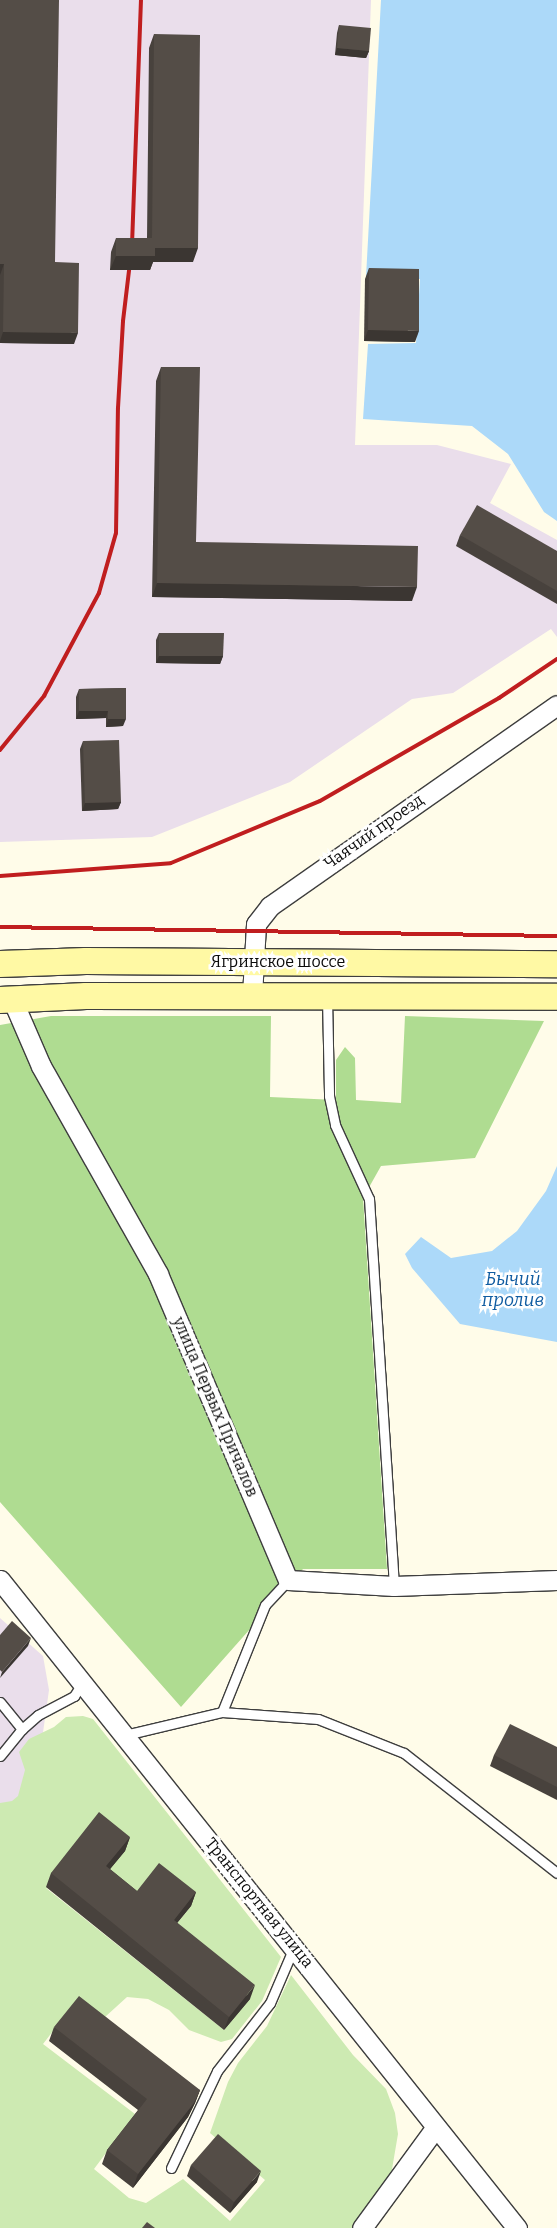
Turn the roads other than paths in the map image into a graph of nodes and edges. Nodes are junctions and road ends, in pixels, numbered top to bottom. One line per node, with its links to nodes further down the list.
1 (557, 705): 2 (street, Чаячий проезд)
2 (253, 962): 3 (main road, Ягринское шоссе); 4 (main road, Ягринское шоссе); 5 (street, Чаячий проезд)
3 (0, 964)
4 (557, 964)
5 (252, 996): 6 (main road); 8 (main road)
6 (326, 997): 7 (main road); 12 (lane)
7 (557, 997)
8 (6, 999): 10 (street, улица Первых Причалов)
9 (0, 1580): 13 (street, Транспортная улица)
10 (288, 1580): 12 (street); 15 (lane)
11 (557, 1580): 12 (street)
12 (394, 1586)
13 (84, 1682): 16 (lane); 17 (street, Транспортная улица)
14 (0, 1702): 16 (lane)
15 (222, 1712): 17 (lane); 19 (lane)
16 (22, 1729): 18 (lane)
17 (125, 1736): 20 (street, Транспортная улица)
18 (0, 1756)
19 (557, 1873)
20 (294, 1946): 21 (street, Транспортная улица); 22 (lane)
21 (436, 2127): 23 (street); 24 (street, Транспортная улица)
22 (171, 2168)
23 (362, 2228)
24 (516, 2228)

